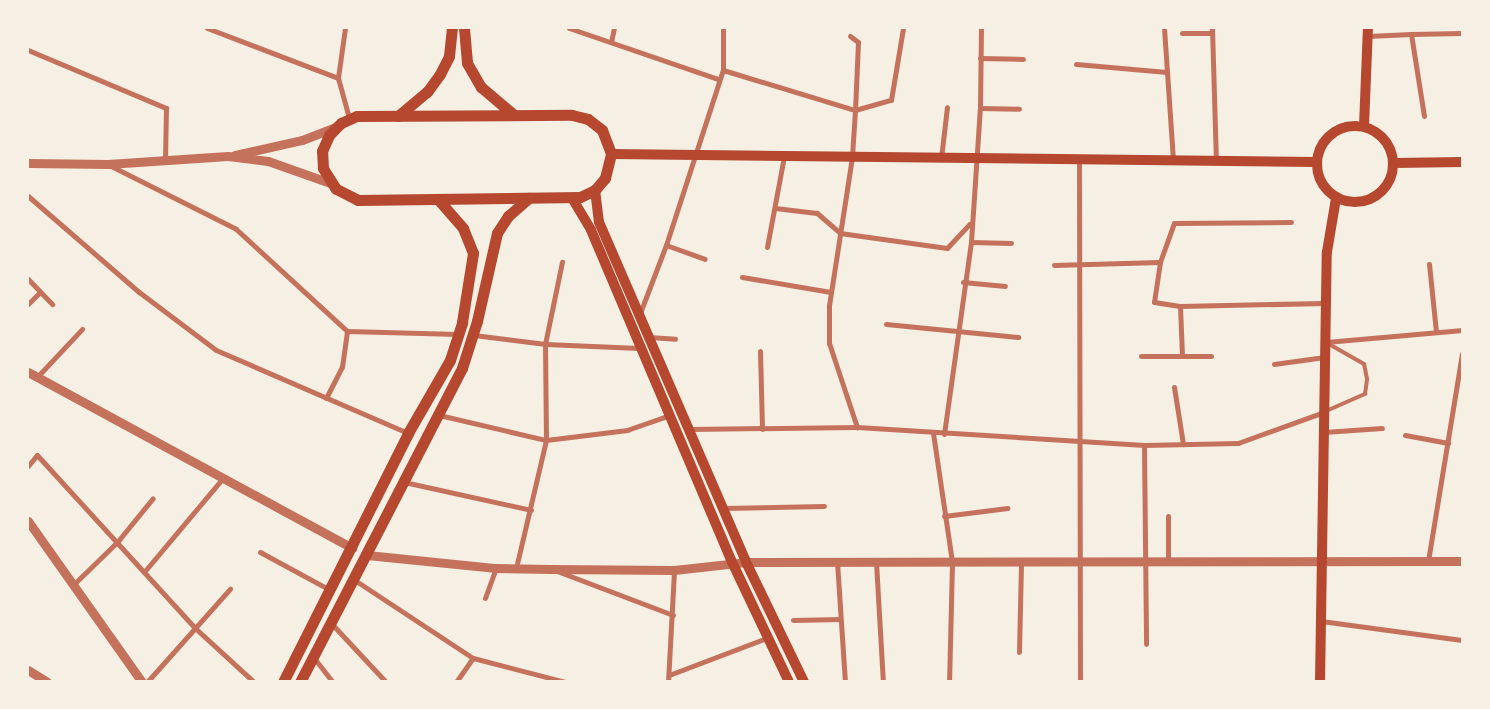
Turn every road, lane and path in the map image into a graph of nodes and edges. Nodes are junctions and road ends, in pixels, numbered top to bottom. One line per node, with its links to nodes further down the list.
1 (207, 28): 24 (street)
2 (345, 28): 24 (street)
3 (452, 28): 31 (main road)
4 (464, 28): 30 (main road)
5 (569, 28): 17 (street)
6 (614, 28): 17 (street)
7 (723, 28): 22 (street)
8 (903, 28): 29 (street)
9 (981, 28): 19 (street)
10 (1164, 28): 23 (street)
11 (1212, 30): 13 (street); 46 (street)
12 (1368, 32): 15 (street); 34 (main road)
13 (1182, 33)
14 (1462, 33): 15 (street)
15 (1411, 34): 32 (street)
16 (850, 36): 29 (street)
17 (611, 42): 25 (street)
18 (28, 50): 41 (street)
19 (980, 58): 20 (street); 27 (street)
20 (1023, 59)
21 (1076, 64): 23 (street)
22 (723, 70): 25 (street); 29 (street)
23 (1167, 72): 45 (street)
24 (338, 78): 33 (street)
25 (718, 79): 37 (street)
26 (947, 107): 42 (street)
27 (980, 108): 28 (street); 43 (street)
28 (1019, 109)
29 (855, 110): 40 (street)
30 (514, 115): 31 (main road); 36 (main road)
31 (398, 116): 33 (main road)
32 (1424, 116)
33 (349, 118): 35 (main road)
34 (1364, 126): 47 (main road); 50 (main road)
35 (334, 128): 38 (street); 52 (main road)
36 (611, 154): 37 (main road); 53 (main road)
37 (693, 155): 39 (main road); 65 (street)
38 (228, 156): 41 (street); 52 (street)
39 (784, 156): 40 (main road); 59 (street)
40 (852, 157): 42 (main road); 62 (street)
41 (165, 158): 51 (street)
42 (941, 158): 43 (main road)
43 (977, 158): 44 (main road); 61 (street)
44 (1079, 159): 45 (main road); 70 (street)
45 (1173, 160): 46 (main road)
46 (1216, 161): 47 (main road)
47 (1316, 162): 57 (main road)
48 (1462, 162): 50 (main road)
49 (28, 163): 51 (street)
50 (1394, 163): 57 (main road)
51 (108, 164): 87 (street)
52 (330, 183): 58 (main road)
53 (595, 190): 56 (main road); 83 (main road)
54 (28, 196): 108 (street)
55 (529, 198): 56 (main road); 58 (main road); 91 (main road)
56 (572, 198): 97 (main road)
57 (1336, 198): 79 (main road)
58 (438, 199): 90 (main road)
59 (775, 208): 62 (street); 66 (street)
60 (1291, 222): 69 (street)
61 (970, 224): 62 (street); 63 (street)
62 (840, 233): 78 (street)
63 (971, 242): 64 (street); 75 (street)
64 (1012, 243)
65 (666, 245): 67 (street); 83 (street)
66 (767, 247)
67 (705, 259)
68 (562, 262): 96 (street)
69 (1160, 262): 70 (street); 82 (street)
70 (1078, 264): 72 (street); 122 (street)
71 (1429, 264): 88 (street)
72 (1054, 265)
73 (742, 277): 78 (street)
74 (28, 279): 77 (street)
75 (963, 282): 76 (street); 89 (street)
76 (1005, 286)
77 (40, 292): 80 (street); 81 (street)
78 (831, 292): 112 (street)
79 (1326, 303): 82 (street); 95 (main road)
80 (28, 304)
81 (52, 304)
82 (1180, 306): 101 (street)
83 (640, 314): 92 (main road)
84 (886, 324): 89 (street)
85 (82, 328): 106 (street)
86 (1462, 330): 88 (street)
87 (347, 331): 90 (street); 108 (street)
88 (1436, 332): 95 (street)
89 (960, 333): 93 (street); 119 (street)
90 (458, 334): 117 (main road)
91 (473, 335): 96 (street); 110 (main road)
92 (650, 337): 94 (street); 115 (main road)
93 (1018, 337)
94 (675, 339)
95 (1325, 342): 103 (main road); 109 (lane)
96 (545, 344): 97 (street); 121 (street)
97 (639, 348): 111 (main road)
98 (760, 351): 114 (street)
99 (1462, 354): 123 (street)
100 (1141, 356): 101 (street)
101 (1182, 356): 102 (street)
102 (1211, 356)
103 (1325, 357): 104 (street); 109 (main road)
104 (1274, 364)
105 (28, 372): 106 (street)
106 (37, 377): 127 (street)
107 (1174, 387): 124 (street)
108 (326, 398): 117 (street)
109 (1324, 412): 116 (main road); 124 (street)
110 (436, 414): 121 (street); 128 (main road)
111 (670, 415): 121 (street); 144 (main road)
112 (857, 427): 114 (street); 118 (street)
113 (1382, 428): 116 (street)
114 (762, 429): 115 (street)
115 (690, 430): 131 (main road)
116 (1324, 432): 141 (main road)
117 (408, 433): 138 (main road)
118 (932, 433): 119 (street); 134 (street)
119 (944, 434): 122 (street)
120 (1405, 435): 123 (street)
121 (546, 440): 133 (street)
122 (1081, 442): 125 (street); 150 (street)
123 (1448, 443): 142 (street)
124 (1184, 444): 125 (street)
125 (1144, 445): 151 (street)
126 (28, 466): 137 (street)
127 (224, 478): 138 (street); 157 (street)
128 (404, 482): 133 (street); 140 (main road)
129 (153, 498): 137 (street)
130 (824, 506): 131 (street)
131 (722, 508): 145 (main road)
132 (1007, 508): 134 (street)
133 (531, 510): 154 (street)
134 (944, 516): 148 (street)
135 (1168, 516): 152 (street)
136 (28, 521): 159 (street)
137 (118, 541): 157 (street); 159 (street)
138 (352, 548): 161 (main road)
139 (260, 552): 161 (street)
140 (367, 555): 153 (street); 158 (main road)
141 (1322, 561): 142 (street); 152 (street); 166 (main road)
142 (1428, 561): 143 (street)
143 (1462, 561)
144 (732, 562): 145 (street); 156 (street); 169 (main road)
145 (746, 562): 146 (street); 189 (main road)
146 (836, 562): 147 (street); 164 (street)
147 (876, 562): 148 (street); 191 (street)
148 (952, 562): 149 (street); 192 (street)
149 (1020, 562): 150 (street); 172 (street)
150 (1080, 562): 151 (street); 193 (street)
151 (1145, 562): 152 (street); 171 (street)
152 (1168, 562)
153 (496, 568): 154 (street); 162 (street)
154 (516, 568): 155 (street)
155 (551, 569): 156 (street); 163 (street)
156 (674, 570): 163 (street)
157 (144, 572): 168 (street)
158 (353, 579): 167 (main road); 174 (street)
159 (74, 584): 178 (street)
160 (230, 589): 168 (street)
161 (330, 590): 181 (main road)
162 (485, 598)
163 (673, 615): 176 (street)
164 (840, 619): 165 (street); 190 (street)
165 (793, 620)
166 (1321, 621): 170 (street); 194 (main road)
167 (330, 622): 173 (main road); 184 (street)
168 (195, 628): 179 (street); 180 (street)
169 (769, 637): 176 (street); 188 (main road)
170 (1462, 640)
171 (1146, 644)
172 (1019, 652)
173 (313, 658): 182 (main road); 183 (street)
174 (473, 658): 185 (street); 186 (street)
175 (28, 670): 177 (street)
176 (669, 675): 187 (street)
177 (47, 682)
178 (142, 682)
179 (147, 682)
180 (254, 682)
181 (282, 682)
182 (300, 682)
183 (334, 682)
184 (386, 682)
185 (456, 682)
186 (565, 682)
187 (668, 682)
188 (789, 682)
189 (804, 682)
190 (845, 682)
191 (883, 682)
192 (950, 682)
193 (1080, 682)
194 (1320, 682)

